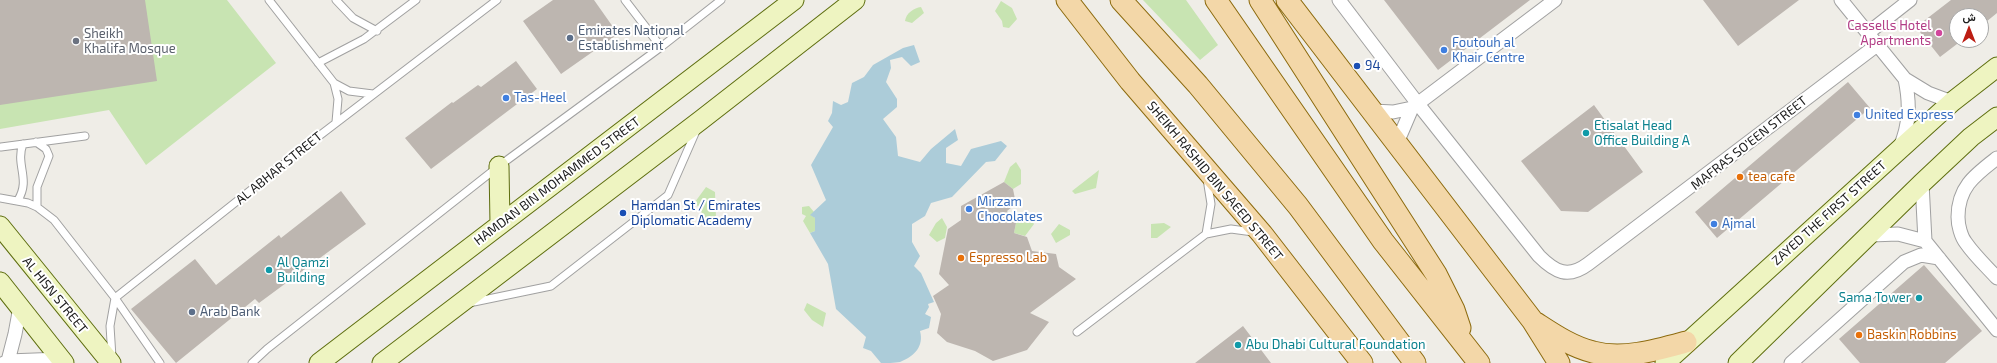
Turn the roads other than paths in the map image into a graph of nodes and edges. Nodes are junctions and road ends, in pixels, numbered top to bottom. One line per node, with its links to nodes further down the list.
1 (269, 0): 22 (lane)
2 (336, 0): 18 (lane)
3 (416, 0): 18 (lane)
4 (497, 0): 26 (lane, AL ABHAR STREET)
5 (625, 0): 21 (lane)
6 (721, 0): 21 (lane)
7 (794, 0): 48 (main road, HAMDAN BIN MOHAMMED STREET)
8 (855, 0): 31 (main road)
9 (1067, 0): 43 (main road, SHEIKH RASHID BIN SAEED STREET)
10 (1121, 0): 73 (main road)
11 (1216, 0): 64 (main road)
12 (1260, 0): 64 (main road)
13 (1287, 0): 29 (main road)
14 (1339, 0): 28 (street, MAFRAS SO'EEN STREET)
15 (1555, 0): 28 (street)
16 (1841, 0): 19 (street)
17 (1910, 0): 19 (street)
18 (377, 31): 22 (lane)
19 (1868, 33): 20 (street)
20 (1877, 44): 24 (street); 28 (street, MAFRAS SO'EEN STREET)
21 (661, 47): 42 (lane)
22 (318, 63): 25 (lane)
23 (1997, 67): 27 (main road, ZAYED THE FIRST STREET)
24 (1905, 79): 27 (street); 40 (street)
25 (334, 84): 26 (lane); 32 (lane)
26 (374, 94): 32 (lane, AL ABHAR STREET)
27 (1952, 102): 40 (main road, ZAYED THE FIRST STREET)
28 (1415, 106): 29 (street); 37 (street)
29 (1373, 111): 37 (main road)
30 (1997, 117): 35 (main road)
31 (701, 120): 58 (main road); 58 (lane)
32 (336, 122): 57 (lane, AL ABHAR STREET)
33 (1997, 134): 35 (main road)
34 (85, 136): 36 (lane)
35 (1971, 137): 44 (main road)
36 (36, 142): 38 (lane); 47 (lane)
37 (1398, 143): 60 (main road)
38 (24, 144): 39 (lane); 46 (lane)
39 (1, 147)
40 (1899, 150): 63 (main road, ZAYED THE FIRST STREET)
41 (1997, 158): 55 (street)
42 (499, 166): 48 (main road); 69 (lane)
43 (1206, 170): 50 (lane); 51 (main road, SHEIKH RASHID BIN SAEED STREET)
44 (1922, 183): 52 (main road); 53 (street)
45 (0, 198): 46 (lane)
46 (18, 200): 47 (lane)
47 (37, 207): 57 (lane)
48 (500, 224): 70 (main road, HAMDAN BIN MOHAMMED STREET)
49 (0, 226): 67 (main road, AL HISN STREET)
50 (1206, 234): 51 (lane); 62 (lane)
51 (1262, 234): 72 (main road, SHEIKH RASHID BIN SAEED STREET)
52 (1871, 235): 53 (street); 78 (main road)
53 (1925, 241): 54 (street)
54 (1939, 258): 61 (street); 79 (street)
55 (1997, 278)
56 (0, 282): 59 (main road)
57 (116, 298): 67 (lane); 68 (lane)
58 (458, 306): 71 (main road)
59 (20, 308): 65 (main road); 66 (street)
60 (1532, 320): 63 (main road); 75 (main road); 76 (main road)
61 (1997, 330)
62 (1077, 332)
63 (1686, 342): 77 (main road, ZAYED THE FIRST STREET)
64 (1466, 346): 74 (main road)
65 (62, 361): 66 (street)
66 (6, 362)
67 (112, 363)
68 (160, 363)
69 (252, 363)
70 (319, 363)
71 (382, 363)
72 (1362, 363)
73 (1415, 363)
74 (1479, 363)
75 (1544, 363)
76 (1559, 363)
77 (1665, 363)
78 (1738, 363)
79 (1791, 363)

